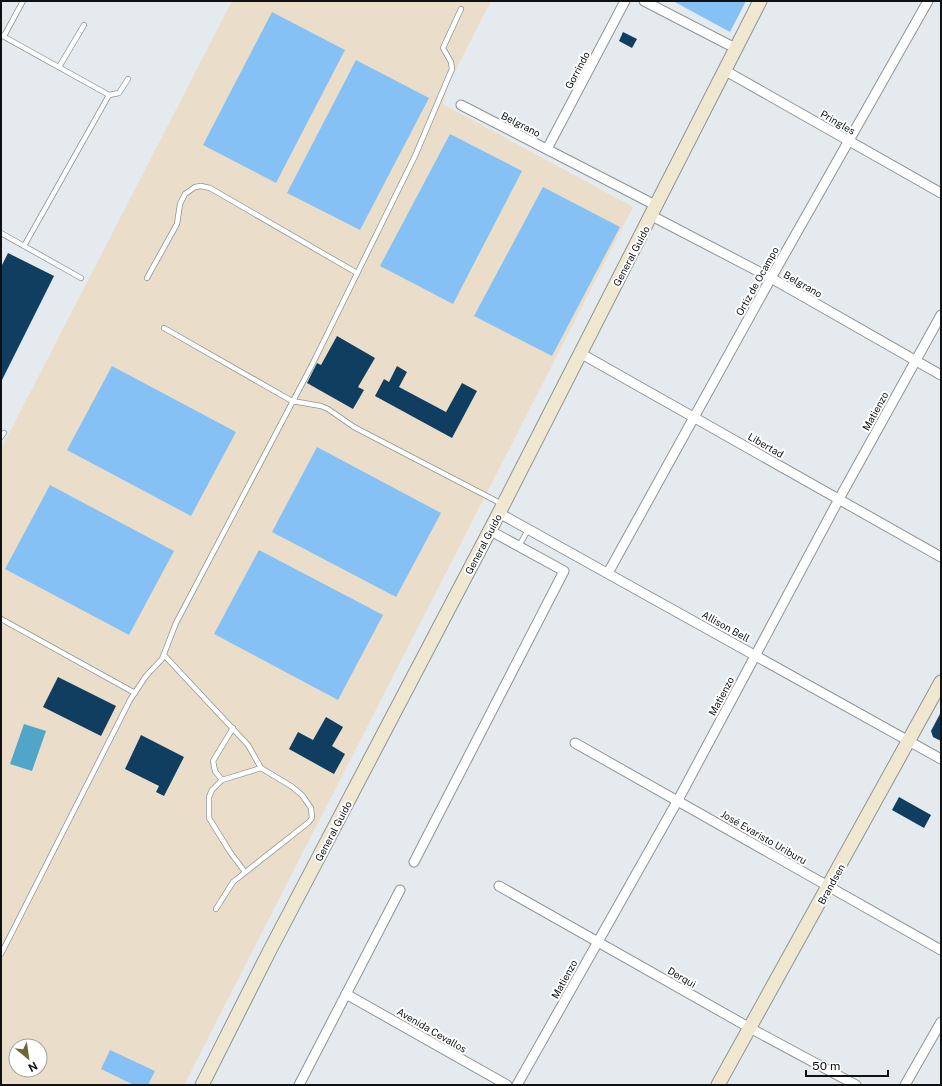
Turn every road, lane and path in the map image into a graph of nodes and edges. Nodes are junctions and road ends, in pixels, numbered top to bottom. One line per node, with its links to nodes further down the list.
1 (23, 1): 8 (lane)
2 (625, 1): 16 (street, Gorrindo)
3 (644, 1): 9 (street)
4 (760, 1): 9 (main road, General Guido)
5 (928, 1): 15 (street, Ortiz de Ocampo)
6 (461, 9): 21 (lane)
7 (84, 25): 10 (lane)
8 (2, 35): 10 (lane)
9 (735, 48): 11 (main road, General Guido)
10 (59, 67): 13 (lane)
11 (724, 70): 15 (street, Pringles); 18 (main road, General Guido)
12 (128, 78): 13 (lane)
13 (108, 95): 20 (lane)
14 (461, 105): 16 (street, Belgrano)
15 (849, 141): 17 (street, Pringles); 24 (street, Ortiz de Ocampo)
16 (547, 149): 18 (street, Belgrano)
17 (941, 193)
18 (655, 211): 24 (street, Belgrano); 27 (main road, General Guido)
19 (1, 233): 20 (lane)
20 (24, 246): 22 (lane)
21 (357, 273): 23 (lane); 30 (lane)
22 (81, 278)
23 (147, 278)
24 (771, 278): 28 (street, Belgrano); 31 (street, Ortiz de Ocampo)
25 (941, 315): 28 (street, Matienzo)
26 (164, 328): 30 (lane)
27 (580, 353): 31 (street, Libertad); 33 (main road, General Guido)
28 (916, 360): 29 (street, Belgrano); 32 (street, Matienzo)
29 (941, 375)
30 (292, 401): 33 (lane); 40 (lane)
31 (694, 416): 32 (street, Libertad); 38 (street, Ortiz de Ocampo)
32 (839, 499): 37 (street, Libertad); 41 (street, Matienzo)
33 (501, 509): 34 (main road, General Guido); 35 (street, Allison Bell)
34 (489, 530): 36 (street); 63 (main road, General Guido)
35 (528, 530): 36 (lane); 38 (street, Allison Bell)
36 (519, 546): 51 (street)
37 (941, 557)
38 (608, 573): 41 (street, Allison Bell)
39 (1, 619): 43 (lane)
40 (164, 655): 43 (lane); 44 (lane)
41 (756, 655): 45 (street, Allison Bell); 50 (street, Matienzo)
42 (941, 682): 45 (main road, Brandsen)
43 (135, 693): 59 (lane)
44 (233, 728): 48 (lane); 49 (lane)
45 (908, 741): 47 (street, Allison Bell); 54 (main road, Brandsen)
46 (575, 743): 50 (street, José Evaristo Uriburu)
47 (941, 759)
48 (261, 768): 49 (lane); 52 (lane)
49 (222, 780): 52 (lane)
50 (678, 800): 54 (street, José Evaristo Uriburu); 57 (street, Matienzo)
51 (414, 862)
52 (245, 872): 56 (lane)
53 (499, 886): 57 (street, Derqui)
54 (829, 887): 58 (street, José Evaristo Uriburu); 62 (main road, Brandsen)
55 (400, 890): 60 (street)
56 (216, 909)
57 (597, 942): 62 (street, Derqui); 66 (street, Matienzo)
58 (941, 950)
59 (1, 954)
60 (346, 994): 64 (street); 65 (street, Avenida Cevallos)
61 (941, 1022): 69 (street)
62 (750, 1028): 67 (main road, Brandsen); 68 (street, Derqui)
63 (202, 1085)
64 (299, 1085)
65 (507, 1085)
66 (517, 1085)
67 (718, 1085)
68 (856, 1085)
69 (905, 1085)

